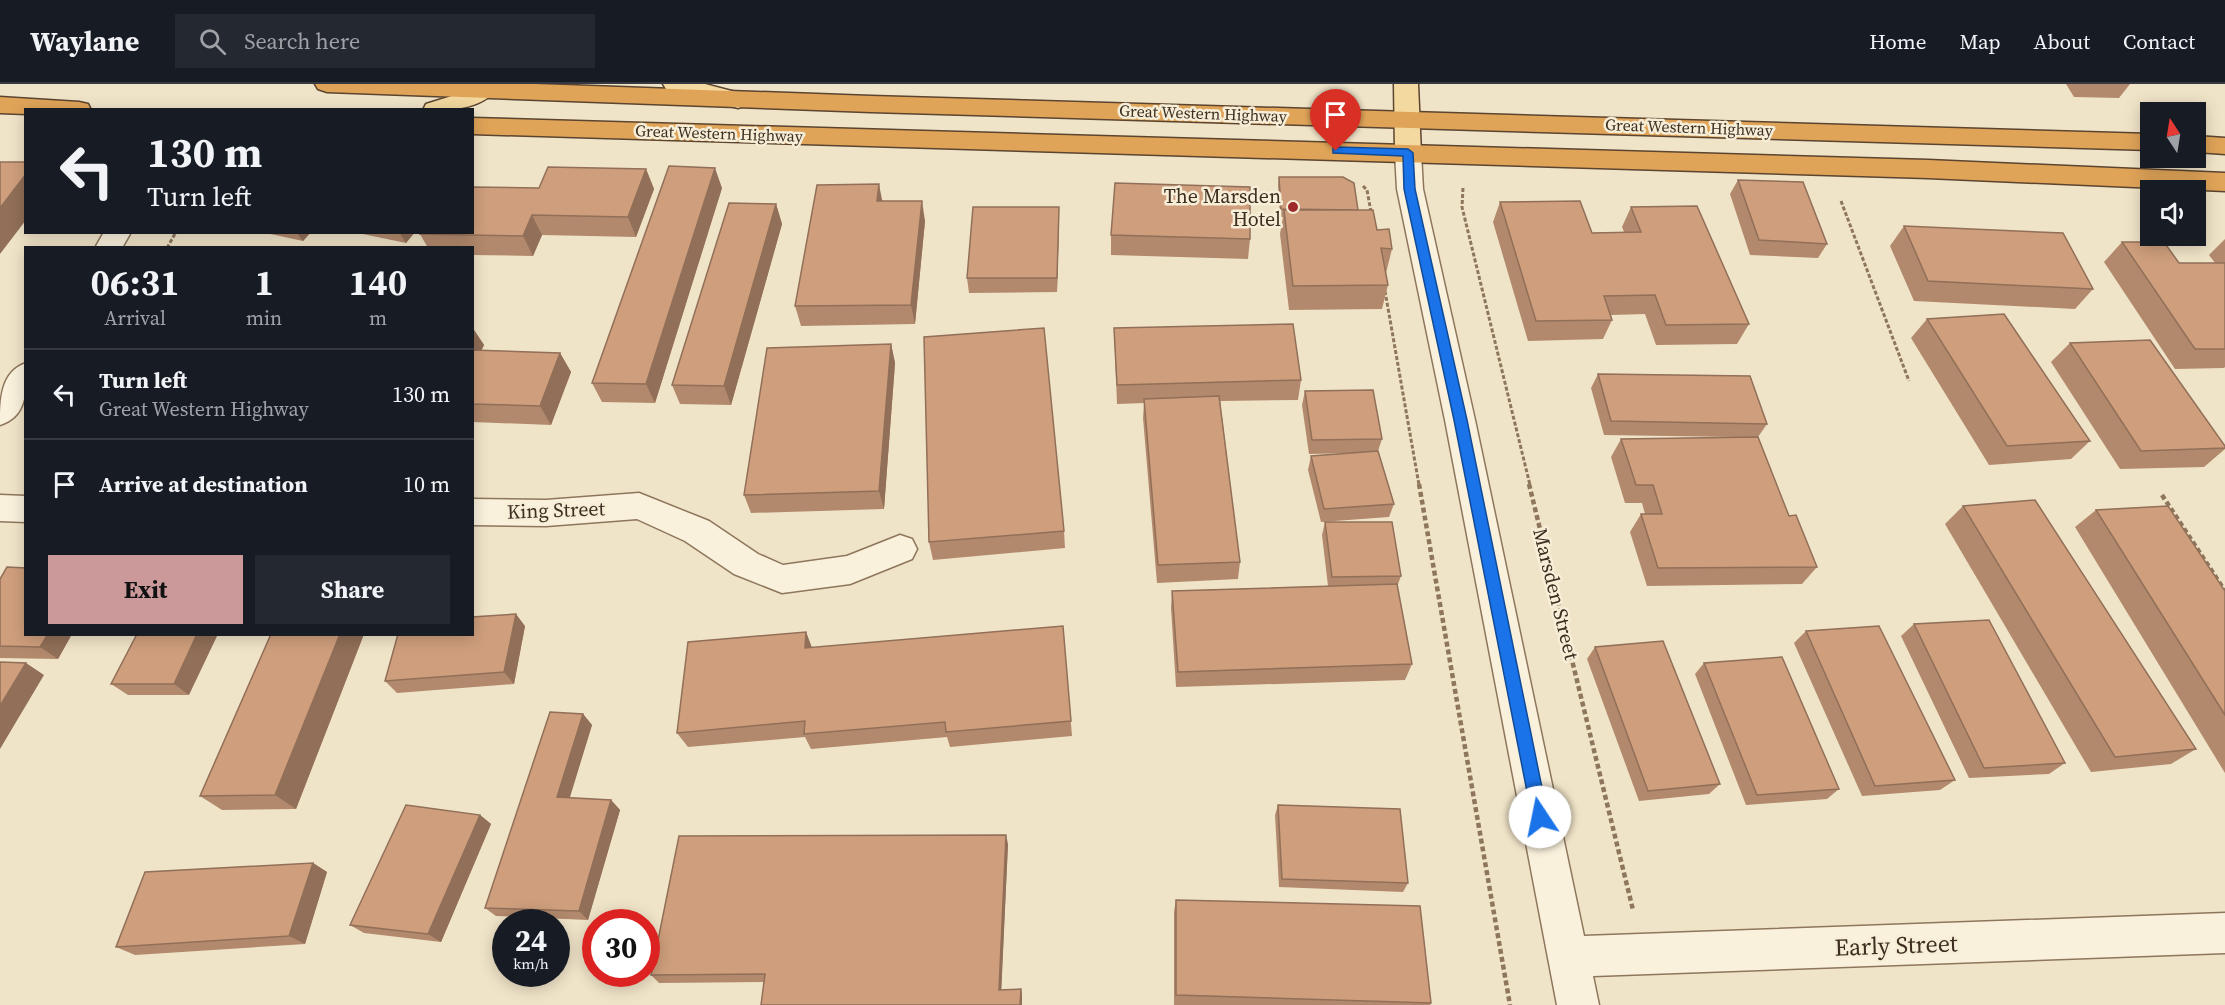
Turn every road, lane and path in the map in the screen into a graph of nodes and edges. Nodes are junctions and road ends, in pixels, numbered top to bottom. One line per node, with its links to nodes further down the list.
1 (327, 84): 4 (highway, Great Western Highway)
2 (675, 84): 5 (main road)
3 (1406, 84): 9 (main road)
4 (485, 87): 5 (highway, Great Western Highway); 8 (main road)
5 (738, 100): 9 (highway, Great Western Highway)
6 (0, 105): 7 (highway)
7 (47, 108)
8 (441, 108)
9 (1407, 119): 11 (highway, Great Western Highway); 14 (main road)
10 (474, 126): 14 (highway, Great Western Highway)
11 (2140, 142)
12 (2206, 145): 13 (highway)
13 (2225, 146)
14 (1408, 153): 15 (highway, Great Western Highway); 32 (street)
15 (1830, 166): 17 (highway, Great Western Highway); 22 (path)
16 (1464, 182): 31 (path, Marsden Street)
17 (2225, 182)
18 (1362, 184): 19 (path)
19 (1371, 213)
20 (1384, 284): 33 (path)
21 (24, 377): 23 (street)
22 (1909, 381)
23 (0, 413)
24 (2162, 495): 29 (path)
25 (0, 508): 26 (street)
26 (24, 508)
27 (474, 512): 28 (street, King Street)
28 (900, 549)
29 (2225, 591)
30 (2225, 933): 31 (street, Early Street)
31 (1644, 954): 32 (street, Early Street)
32 (1568, 957): 34 (street)
33 (1510, 1005)
34 (1578, 1005)

